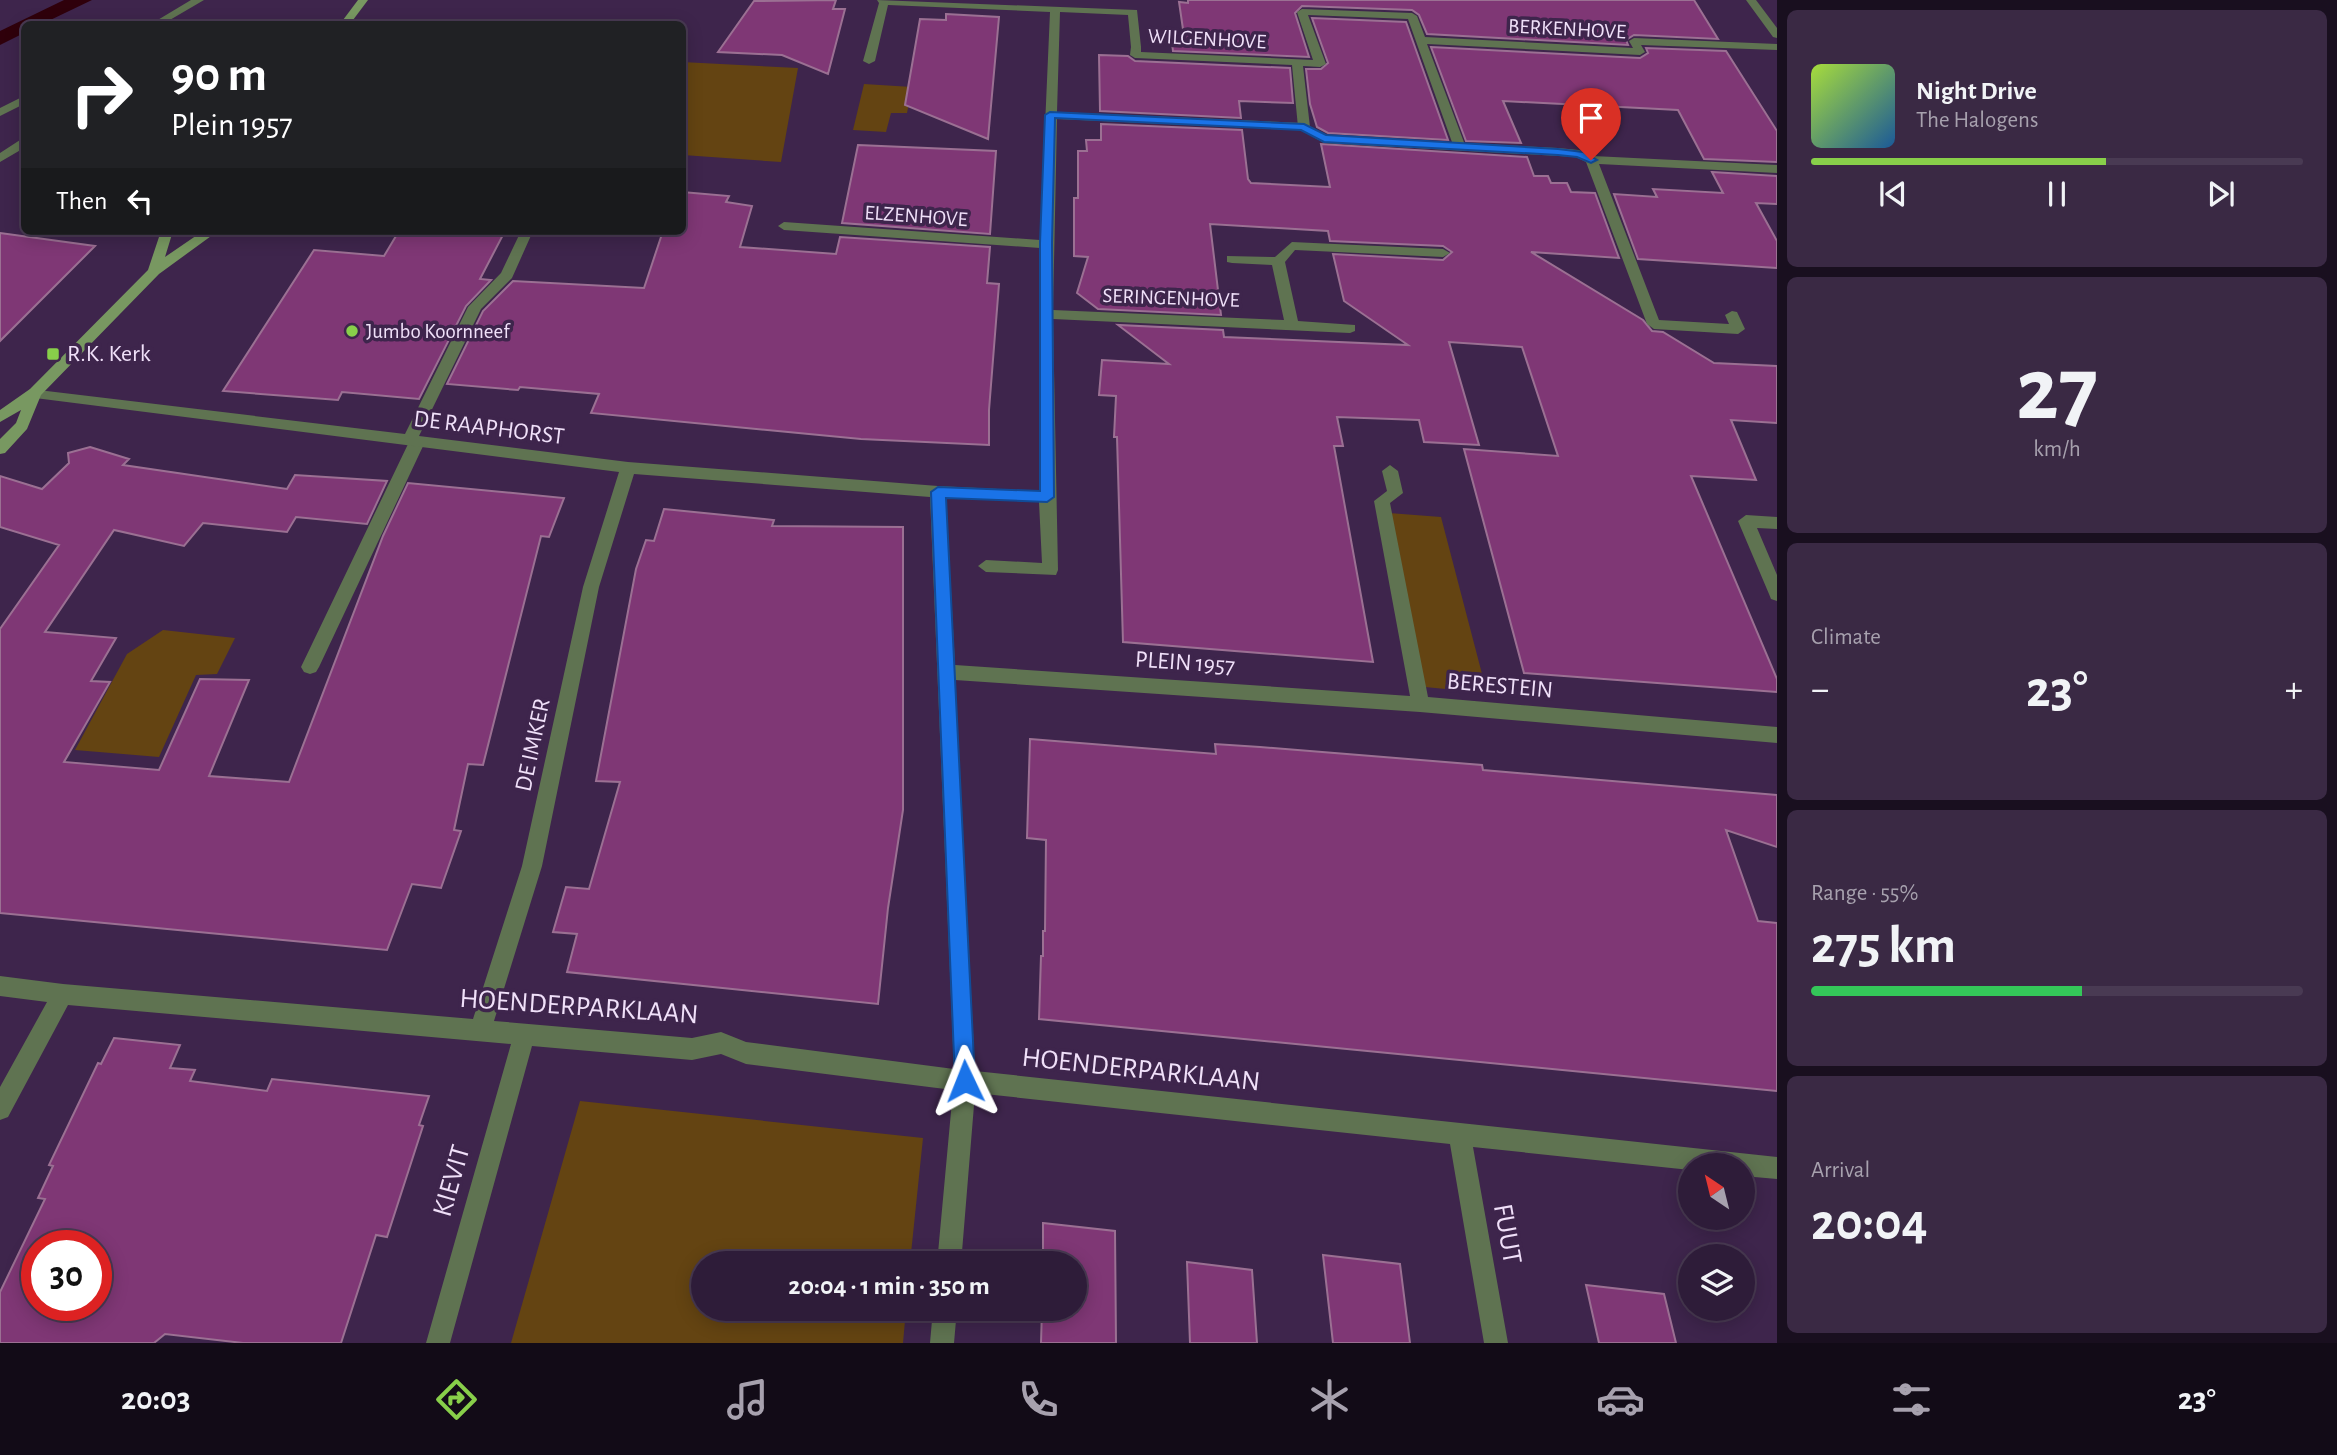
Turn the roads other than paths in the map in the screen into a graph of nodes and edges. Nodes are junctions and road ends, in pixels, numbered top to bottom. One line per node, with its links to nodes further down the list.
1 (199, 0): 6 (street)
2 (363, 0): 7 (main road)
3 (1751, 0): 8 (street)
4 (883, 1): 5 (street); 11 (street)
5 (1055, 8): 12 (street, WILGENHOVE); 16 (street)
6 (161, 21)
7 (347, 21)
8 (1777, 35)
9 (1421, 40): 10 (street, BERKENHOVE); 12 (street, WILGENHOVE); 18 (street)
10 (1777, 47)
11 (869, 61)
12 (1297, 62): 17 (street, WILGENHOVE)
13 (21, 101): 14 (street)
14 (3, 111): 15 (street)
15 (21, 114)
16 (1050, 115): 17 (street); 27 (street)
17 (1304, 127): 18 (street)
18 (1459, 145): 21 (street)
19 (21, 146): 20 (street)
20 (0, 158)
21 (1591, 160): 22 (street); 33 (street)
22 (1777, 169)
23 (784, 226): 27 (street, ELZENHOVE)
24 (166, 235): 31 (main road)
25 (206, 235): 31 (main road)
26 (525, 235): 38 (street)
27 (1046, 243): 32 (street)
28 (1443, 253): 30 (street, SERINGENHOVE)
29 (1232, 259): 30 (street, SERINGENHOVE)
30 (1278, 261): 34 (street)
31 (154, 271): 36 (main road)
32 (1048, 314): 34 (street, SERINGENHOVE); 43 (street)
33 (1732, 315)
34 (1292, 324): 35 (street, SERINGENHOVE)
35 (1350, 328)
36 (35, 393): 37 (main road); 38 (street, DE RAAPHORST); 39 (main road)
37 (0, 418)
38 (413, 442): 40 (street, DE RAAPHORST); 47 (street)
39 (0, 449)
40 (628, 468): 42 (street, DE RAAPHORST); 53 (street, DE IMKER)
41 (1390, 471): 49 (street, BERESTEIN)
42 (938, 492): 43 (street); 48 (street)
43 (1047, 497): 45 (street)
44 (1777, 523): 46 (street)
45 (986, 566)
46 (1777, 594)
47 (310, 667)
48 (946, 672): 49 (street, PLEIN 1957); 55 (street)
49 (1420, 704): 50 (street, BERESTEIN)
50 (1777, 735)
51 (0, 986): 52 (street, HOENDERPARKLAAN)
52 (63, 994): 53 (street, HOENDERPARKLAAN); 56 (street)
53 (480, 1031): 54 (street, HOENDERPARKLAAN)
54 (524, 1036): 55 (street, HOENDERPARKLAAN); 61 (street, KIEVIT)
55 (965, 1081): 57 (street, HOENDERPARKLAAN); 59 (street)
56 (0, 1109)
57 (1460, 1135): 58 (street, HOENDERPARKLAAN); 63 (street, FUUT)
58 (1777, 1168)
59 (950, 1251)
60 (944, 1321): 62 (street)
61 (438, 1343)
62 (942, 1343)
63 (1496, 1343)

